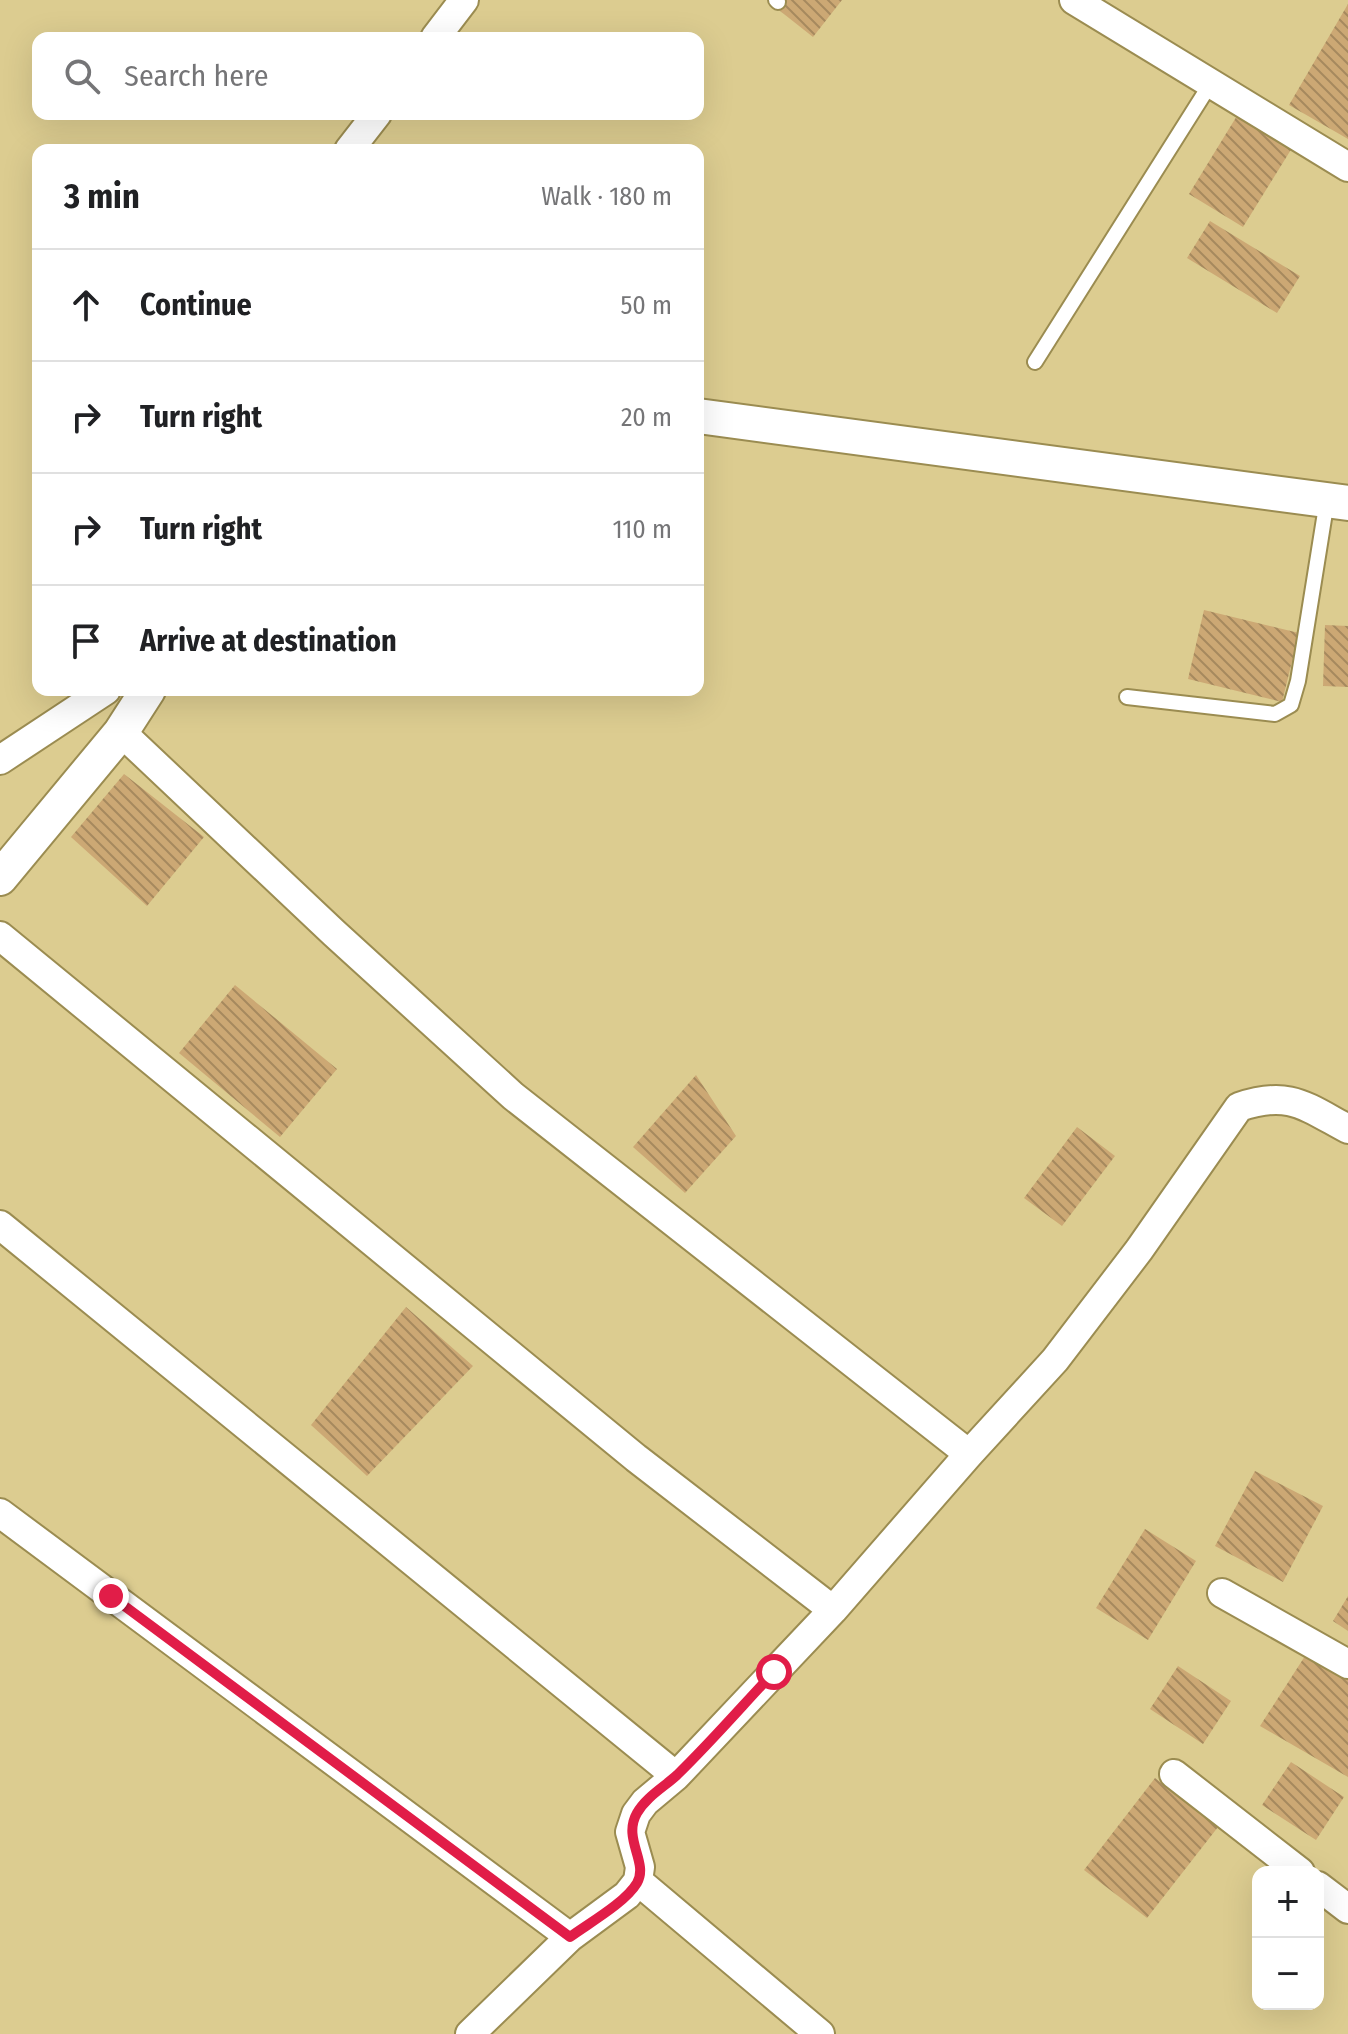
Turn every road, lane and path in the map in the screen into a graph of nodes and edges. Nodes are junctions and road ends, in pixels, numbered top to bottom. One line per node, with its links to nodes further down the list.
1 (464, 0): 3 (street)
2 (1074, 0): 4 (street)
3 (440, 32)
4 (1211, 83): 7 (street); 8 (lane)
5 (372, 120): 6 (street)
6 (354, 144)
7 (1348, 167)
8 (1035, 362)
9 (704, 417): 10 (street)
10 (1338, 501): 13 (lane)
11 (97, 696): 15 (street)
12 (144, 696): 14 (street)
13 (1127, 697)
14 (121, 732): 16 (street); 20 (street)
15 (0, 760)
16 (0, 878)
17 (0, 936): 23 (street)
18 (1348, 1129): 20 (street)
19 (0, 1225): 26 (street)
20 (969, 1454): 23 (street)
21 (0, 1513): 31 (street)
22 (1222, 1593): 24 (street)
23 (833, 1610): 26 (street)
24 (1348, 1664)
25 (1174, 1774): 27 (street)
26 (676, 1776): 28 (street)
27 (1292, 1866)
28 (638, 1881): 31 (street); 33 (street)
29 (1324, 1891): 30 (street)
30 (1348, 1909)
31 (570, 1937): 32 (street)
32 (470, 2034)
33 (820, 2034)

